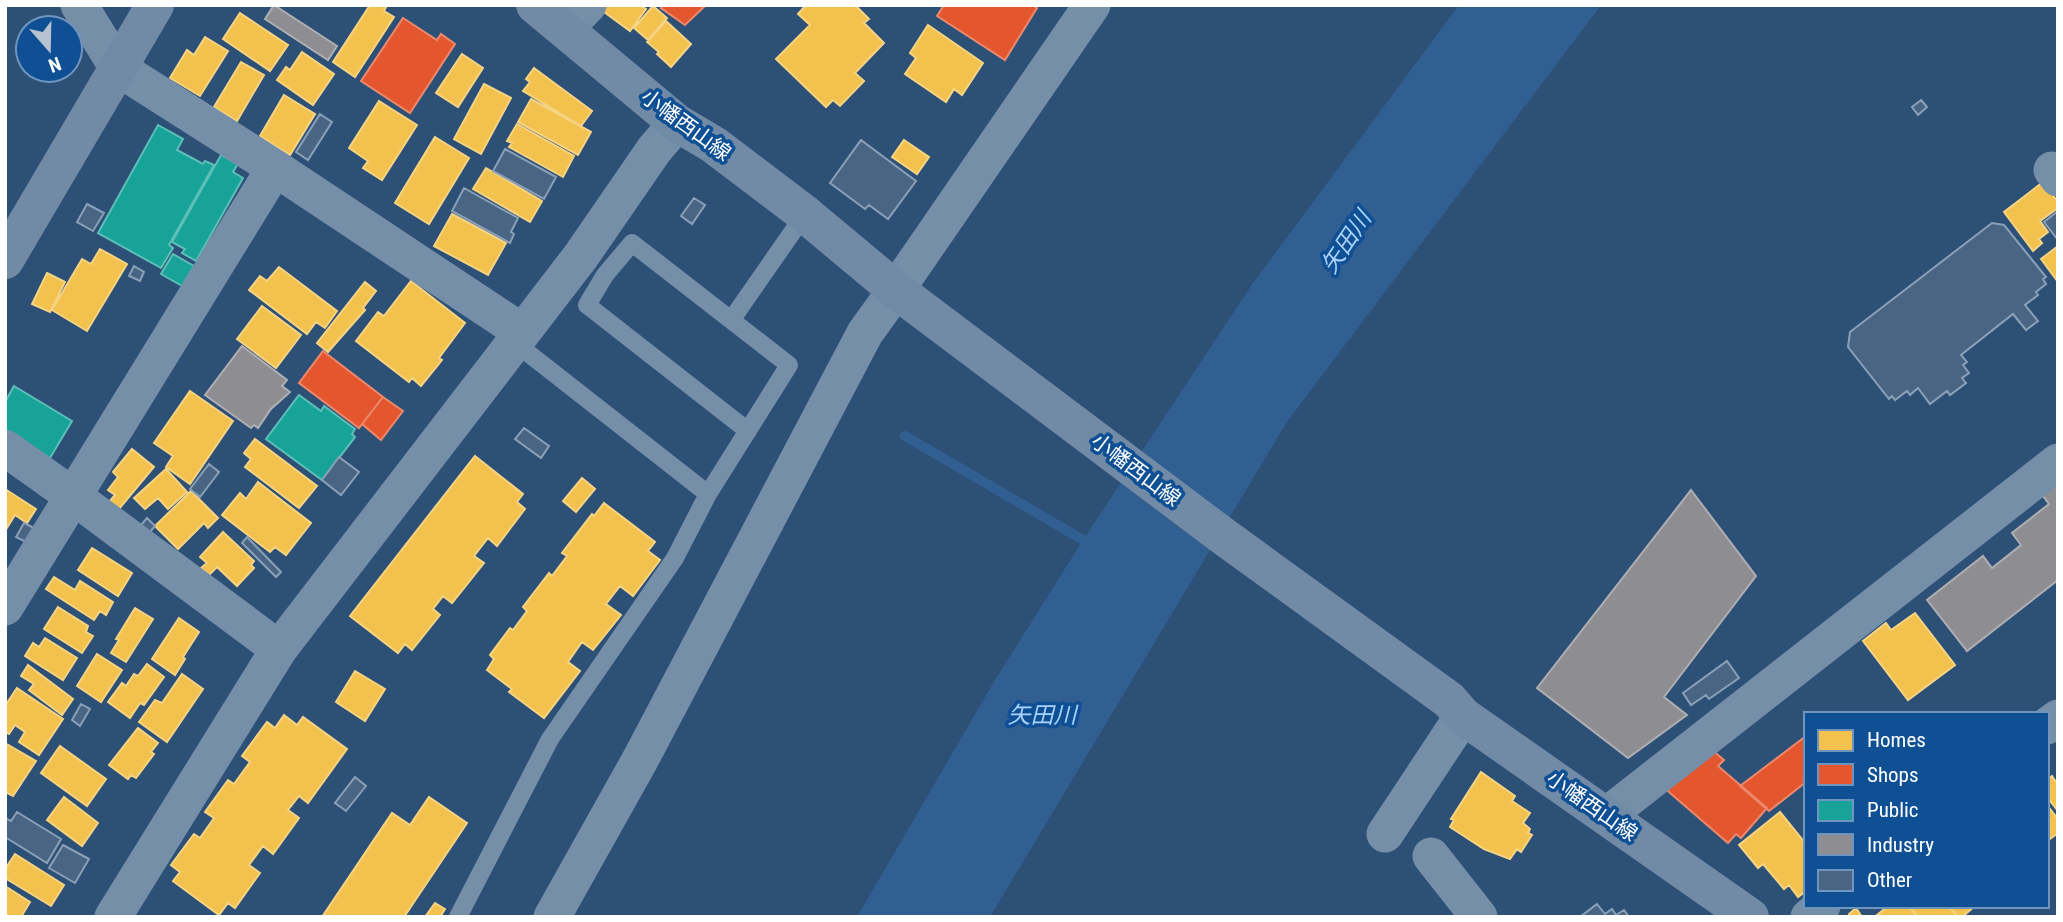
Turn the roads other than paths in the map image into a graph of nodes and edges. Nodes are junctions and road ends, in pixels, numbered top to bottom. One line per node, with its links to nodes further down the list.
1 (79, 5): 6 (street)
2 (155, 5): 6 (street)
3 (535, 5): 5 (street, 小幡西山線)
4 (1092, 5): 12 (street)
5 (577, 17): 7 (street, 小幡西山線)
6 (118, 68): 8 (street); 10 (street)
7 (677, 123): 9 (street, 小幡西山線); 11 (street)
8 (275, 168): 14 (street); 19 (street)
9 (805, 214): 12 (street, 小幡西山線); 13 (lane)
10 (5, 260)
11 (593, 266): 13 (lane); 14 (street); 15 (lane)
12 (907, 298): 22 (street, 小幡西山線); 28 (street)
13 (733, 319): 15 (lane)
14 (518, 337): 18 (lane); 21 (street)
15 (748, 431): 18 (lane)
16 (5, 449): 19 (street)
17 (2058, 463): 23 (street)
18 (708, 494): 27 (lane)
19 (73, 496): 20 (street); 21 (street)
20 (5, 607)
21 (279, 649): 26 (street)
22 (1456, 708): 23 (street, 小幡西山線); 24 (street)
23 (1606, 816): 30 (street, 小幡西山線)
24 (1385, 834)
25 (1431, 856): 29 (street)
26 (113, 917)
27 (458, 917)
28 (552, 917)
29 (1479, 917)
30 (1750, 917)

